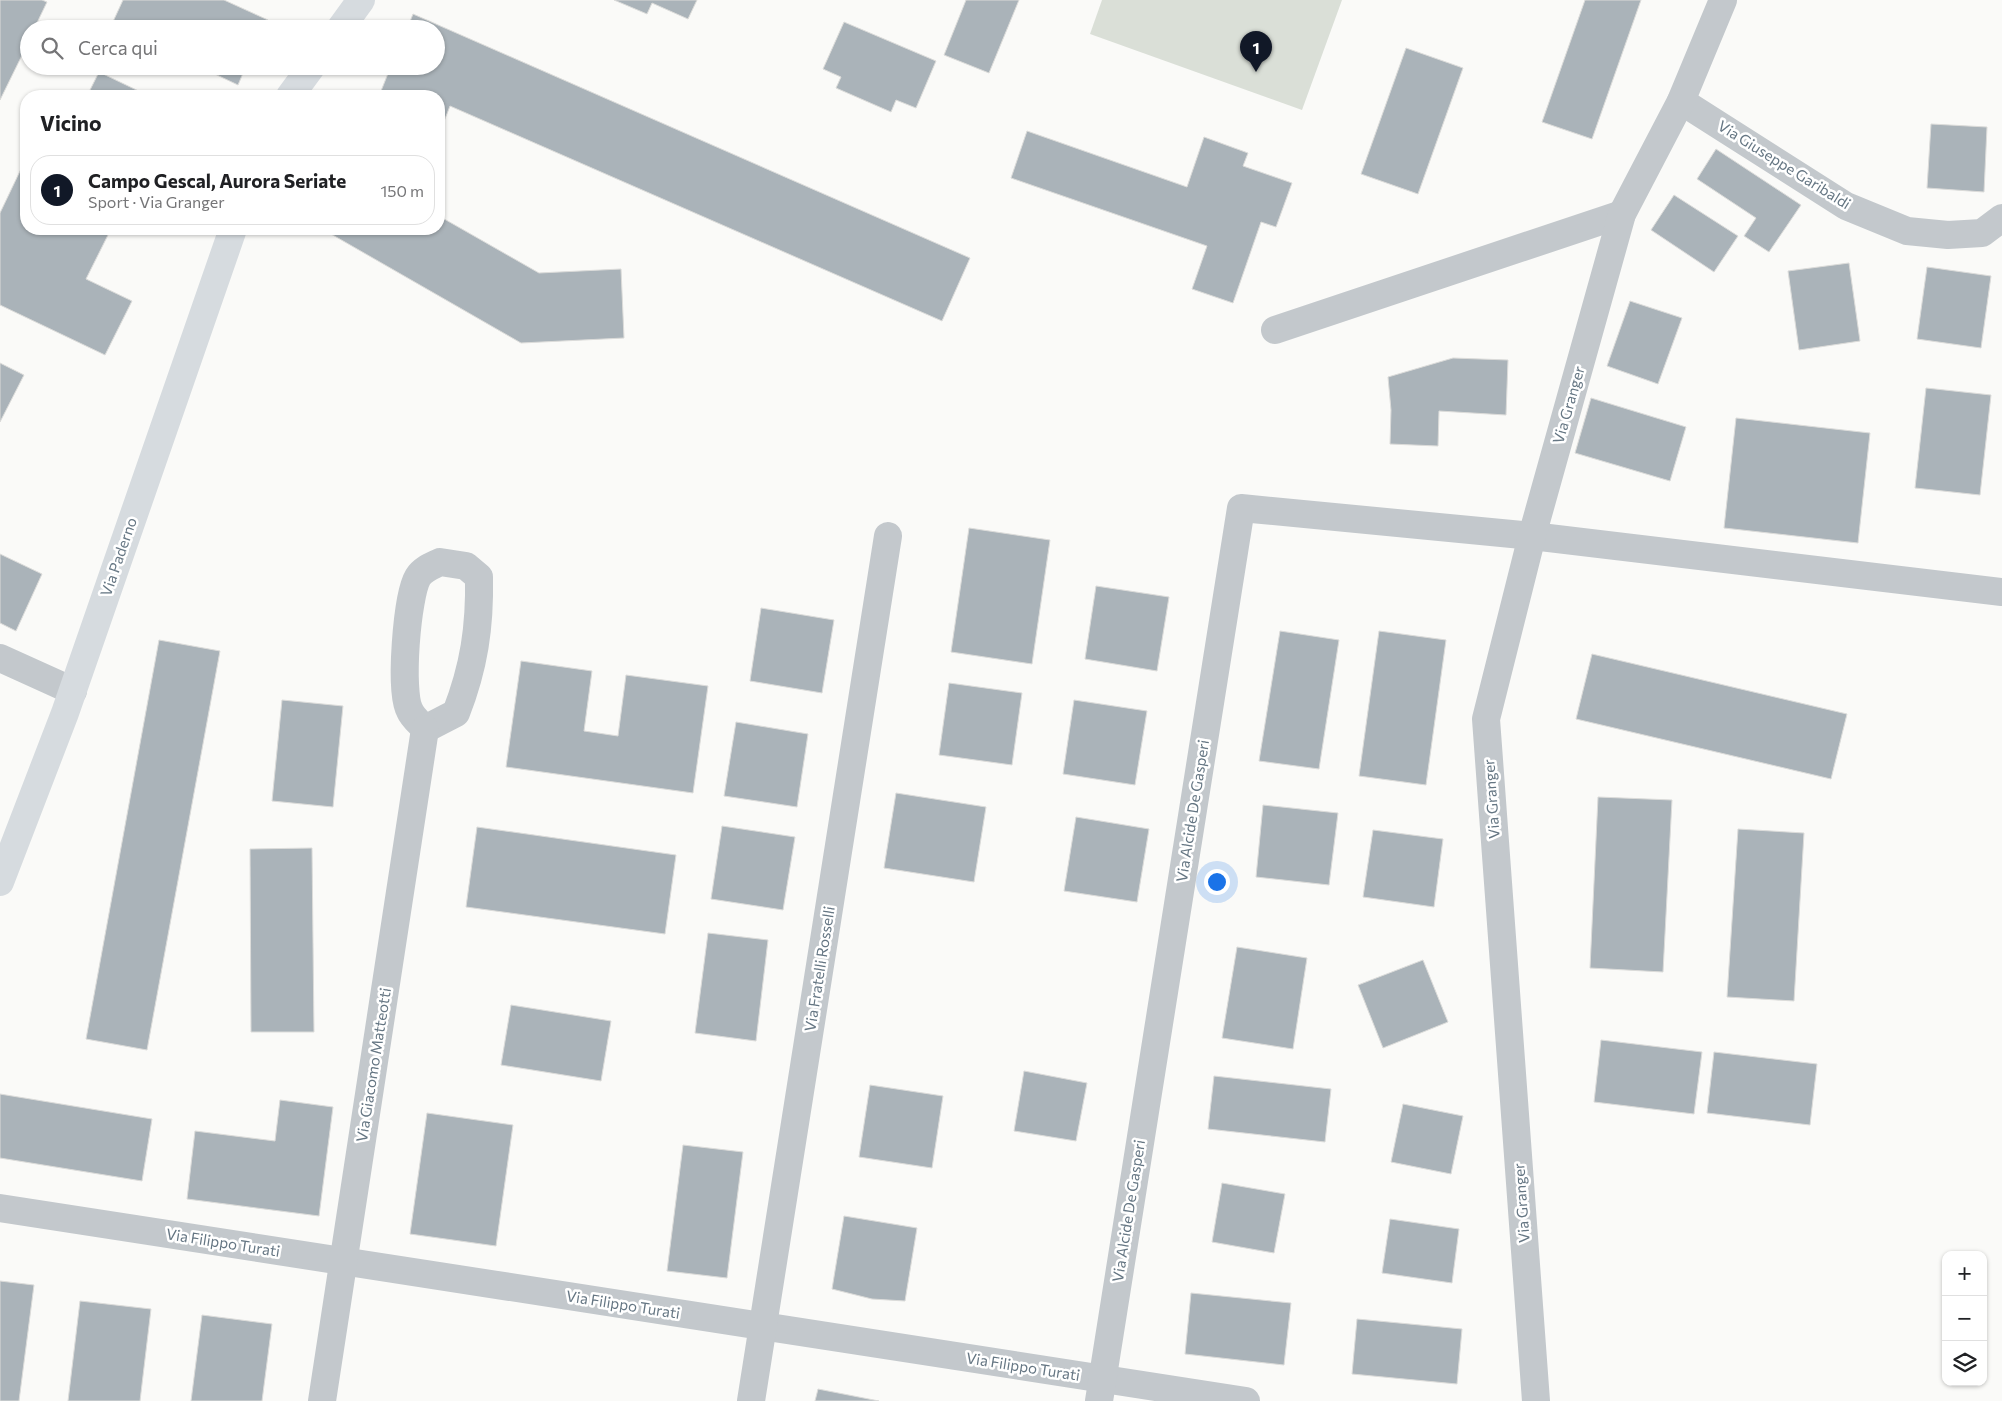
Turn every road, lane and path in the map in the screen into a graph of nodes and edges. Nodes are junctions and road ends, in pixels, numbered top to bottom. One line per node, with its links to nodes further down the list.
1 (360, 0): 3 (street)
2 (1723, 0): 6 (street, Via Granger)
3 (346, 20)
4 (305, 75): 5 (street)
5 (294, 90)
6 (1681, 101): 7 (street, Via Granger); 8 (street, Via Giuseppe Garibaldi)
7 (1622, 214): 10 (street); 12 (street, Via Granger)
8 (2002, 218)
9 (231, 235): 15 (street, Via Paderno)
10 (1276, 330)
11 (888, 536): 20 (street, Via Fratelli Rosselli)
12 (1532, 536): 13 (street); 21 (street, Via Alcide De Gasperi); 25 (street, Via Granger)
13 (2002, 592)
14 (0, 658): 15 (street)
15 (73, 691): 17 (street, Via Paderno)
16 (425, 729): 16 (street); 19 (street, Via Giacomo Matteotti)
17 (0, 882)
18 (0, 1208): 19 (street, Via Filippo Turati)
19 (344, 1262): 20 (street, Via Filippo Turati); 22 (street, Via Giacomo Matteotti)
20 (764, 1327): 21 (street, Via Filippo Turati); 23 (street, Via Fratelli Rosselli)
21 (1101, 1390): 24 (street, Via Filippo Turati)
22 (322, 1401)
23 (751, 1401)
24 (1246, 1401)
25 (1536, 1401)

